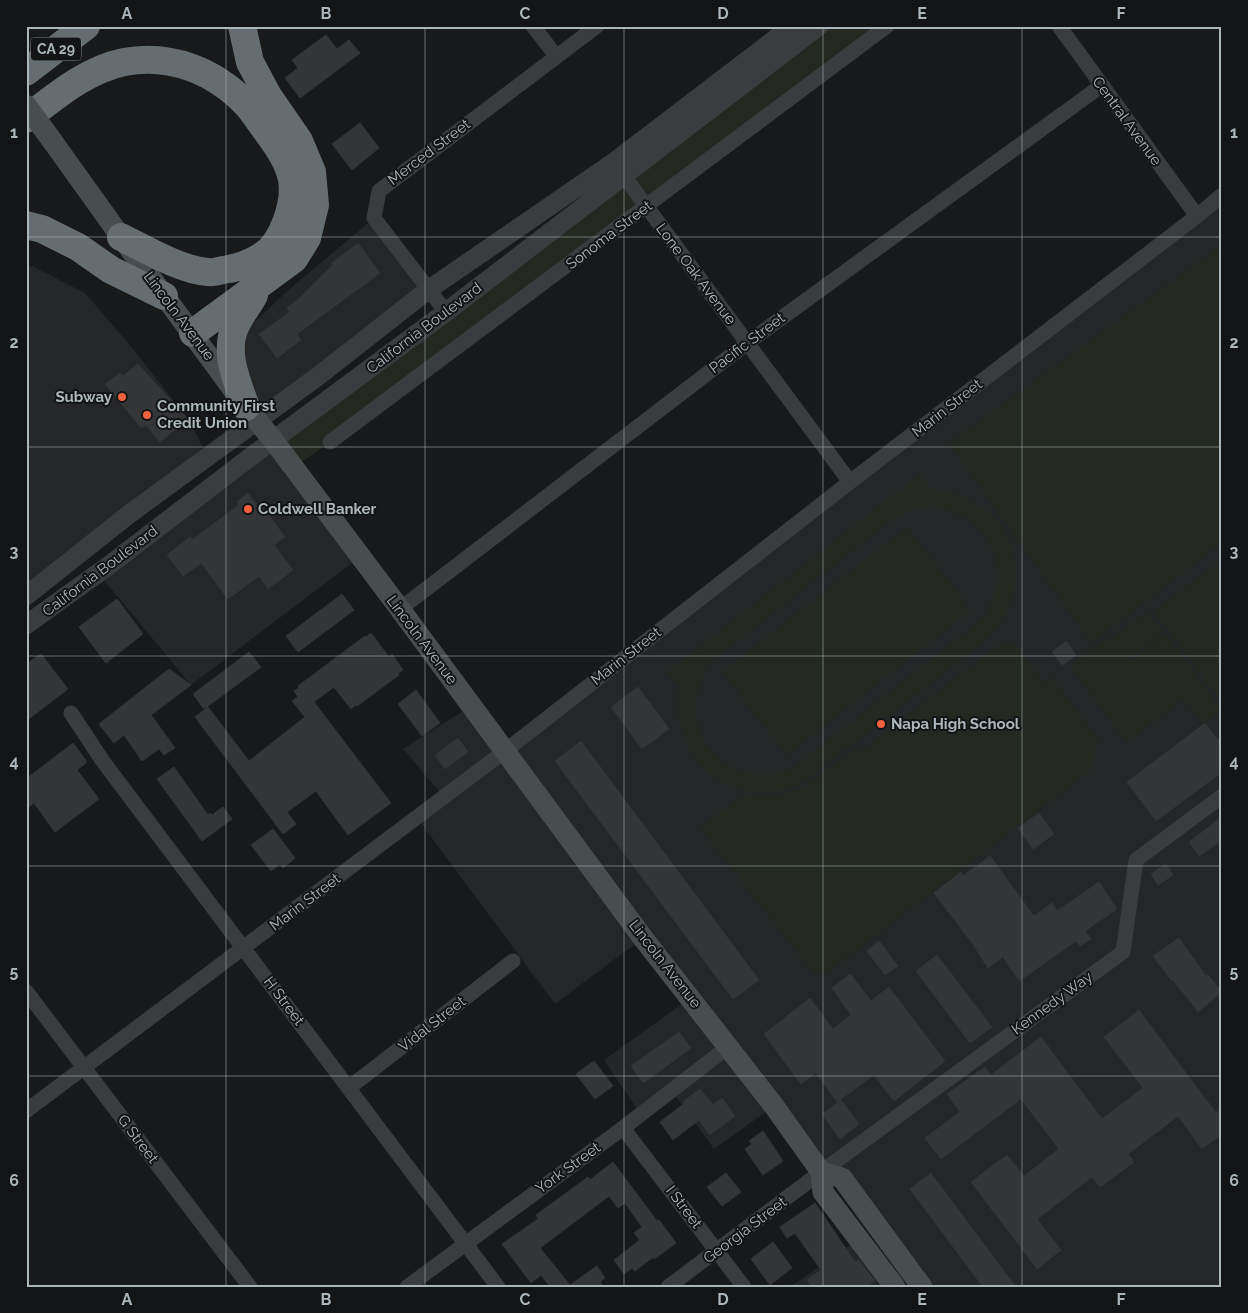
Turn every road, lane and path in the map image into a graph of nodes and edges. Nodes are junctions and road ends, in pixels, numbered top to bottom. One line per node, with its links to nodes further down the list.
1 (86, 26): 10 (highway, CA 29)
2 (242, 26): 20 (highway)
3 (533, 26): 9 (street)
4 (597, 26): 9 (street, Merced Street)
5 (792, 26): 14 (street, California Boulevard)
6 (819, 26): 14 (street, California Boulevard)
7 (887, 26): 16 (street, Sonoma Street)
8 (1059, 26): 11 (street, Central Avenue)
9 (556, 56): 21 (street, Merced Street)
10 (26, 72)
11 (1101, 86): 17 (street, Central Avenue); 25 (street, Pacific Street)
12 (26, 105): 19 (main road, Lincoln Avenue, bridge)
13 (26, 119): 19 (highway)
14 (619, 168): 16 (street, Lone Oak Avenue); 21 (street, California Boulevard); 23 (street, California Boulevard)
15 (1222, 195): 17 (street, Marin Street)
16 (646, 207): 25 (street, Lone Oak Avenue); 28 (street, Sonoma Street)
17 (1197, 216): 29 (street, Marin Street)
18 (26, 225): 22 (highway)
19 (121, 237): 22 (main road, Lincoln Avenue)
20 (256, 288): 24 (highway); 26 (highway)
21 (428, 290): 23 (street, Merced Street); 26 (street, California Boulevard)
22 (164, 296): 24 (main road, Lincoln Avenue)
23 (446, 312): 27 (street, California Boulevard)
24 (193, 334): 26 (main road, Lincoln Avenue)
25 (747, 343): 29 (street, Lone Oak Avenue); 31 (street, Pacific Street)
26 (252, 414): 27 (main road, Lincoln Avenue); 30 (street, California Boulevard)
27 (273, 440): 31 (main road, Lincoln Avenue); 32 (street, California Boulevard)
28 (330, 442)
29 (850, 482): 34 (street, Marin Street)
30 (26, 596)
31 (400, 609): 34 (main road, Lincoln Avenue)
32 (26, 625)
33 (71, 713): 36 (street, H Street)
34 (505, 751): 36 (street, Marin Street); 39 (main road, Lincoln Avenue)
35 (1222, 796): 44 (street, Kennedy Way)
36 (244, 948): 40 (street, Marin Street); 41 (street, H Street)
37 (513, 961): 41 (street, Vidal Street)
38 (26, 991): 40 (street, G Street)
39 (728, 1047): 43 (street, York Street); 44 (main road, Lincoln Avenue)
40 (84, 1069): 42 (street, Marin Street); 47 (street, G Street)
41 (350, 1087): 45 (street, H Street)
42 (26, 1111)
43 (623, 1128): 45 (street, York Street); 46 (street, I Street)
44 (821, 1172): 46 (street, Georgia Street); 52 (main road, Lincoln Avenue); 53 (main road)
45 (466, 1243): 48 (street, York Street); 49 (street, H Street)
46 (717, 1250): 50 (street, Georgia Street); 51 (street, I Street)
47 (250, 1287)
48 (407, 1287)
49 (498, 1287)
50 (668, 1287)
51 (744, 1287)
52 (895, 1287)
53 (922, 1287)

